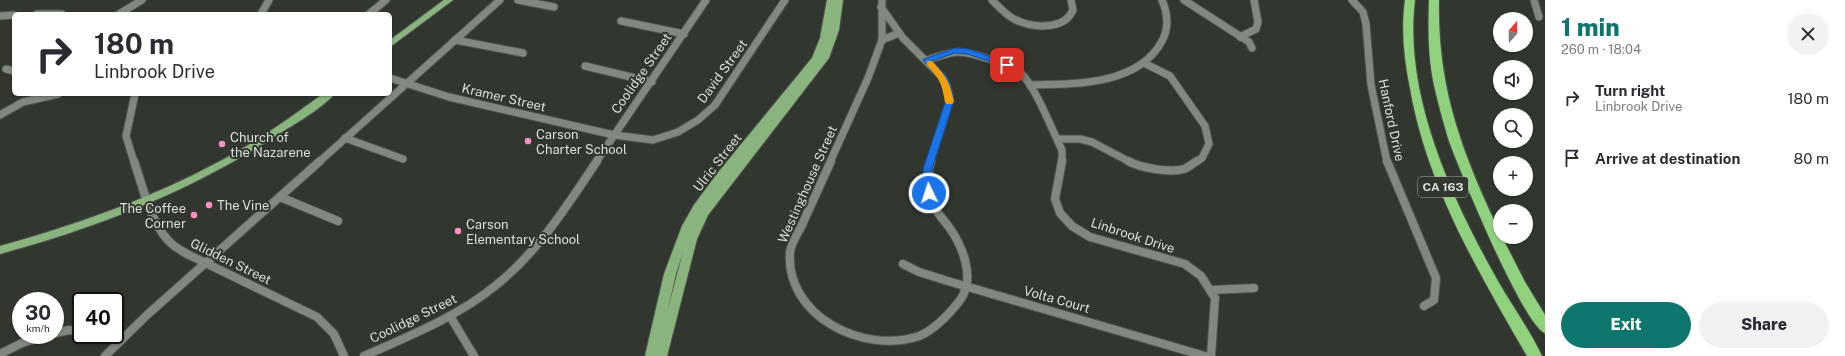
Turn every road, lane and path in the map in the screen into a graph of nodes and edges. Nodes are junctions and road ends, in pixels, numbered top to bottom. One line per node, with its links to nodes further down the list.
1 (142, 0): 23 (street)
2 (269, 0): 24 (street)
3 (386, 0): 25 (street)
4 (437, 0): 30 (main road)
5 (449, 0): 30 (main road)
6 (500, 0): 34 (street)
7 (518, 0): 22 (street)
8 (706, 0): 32 (street, Coolidge Street)
9 (785, 0): 54 (street, David Street)
10 (831, 0): 78 (main road, Ulric Street)
11 (839, 0): 79 (main road, Ulric Street)
12 (992, 0): 13 (street)
13 (1071, 0)
14 (1162, 0): 40 (street)
15 (1184, 0): 33 (street)
16 (1254, 0): 33 (street)
17 (1352, 0): 67 (street, Hanford Drive)
18 (1410, 0): 82 (highway, CA 163)
19 (1434, 0): 69 (highway, CA 163)
20 (1534, 0): 28 (street)
21 (881, 3): 31 (street); 35 (street)
22 (554, 7)
23 (122, 12)
24 (262, 12)
25 (371, 12)
26 (12, 15): 27 (street)
27 (0, 16)
28 (1539, 17)
29 (621, 21): 32 (street)
30 (411, 27): 36 (main road)
31 (899, 33): 35 (street); 39 (street)
32 (684, 34): 45 (street, Coolidge Street)
33 (1240, 37): 37 (street)
34 (455, 40): 38 (street); 46 (street)
35 (882, 40): 64 (street, Westinghouse Street)
36 (392, 42)
37 (1252, 48)
38 (523, 53)
39 (927, 60): 47 (street, Linbrook Drive); 64 (street)
40 (1144, 62): 47 (street); 56 (street)
41 (585, 66): 45 (street)
42 (6, 68): 43 (street)
43 (12, 70)
44 (392, 79): 46 (street, Kramer Street)
45 (652, 82): 54 (street, Coolidge Street)
46 (405, 84): 52 (street); 54 (street, Kramer Street)
47 (1030, 85): 56 (street, Linbrook Drive)
48 (39, 96): 53 (street)
49 (134, 96): 59 (street, Glidden Street)
50 (326, 96): 59 (main road)
51 (392, 96): 55 (street)
52 (392, 96)
53 (0, 115)
54 (614, 135): 68 (street, Coolidge Street)
55 (345, 138): 57 (street); 58 (street)
56 (1058, 139): 66 (street, Linbrook Drive)
57 (403, 159)
58 (280, 197): 60 (street); 62 (street)
59 (148, 201): 61 (main road); 62 (street, Glidden Street)
60 (338, 221)
61 (0, 250)
62 (206, 263): 70 (street); 75 (street, Glidden Street)
63 (903, 264): 64 (street, Volta Court)
64 (967, 287): 80 (street, Volta Court)
65 (1254, 288): 66 (street)
66 (1211, 290): 81 (street, Linbrook Drive)
67 (1424, 306)
68 (450, 316): 76 (street, Coolidge Street); 77 (street)
69 (1545, 327)
70 (124, 337)
71 (20, 344): 73 (street)
72 (117, 344): 74 (street)
73 (0, 354)
74 (105, 356)
75 (344, 356)
76 (364, 356)
77 (474, 356)
78 (650, 356)
79 (661, 356)
80 (1205, 356)
81 (1211, 356)
82 (1535, 356)

